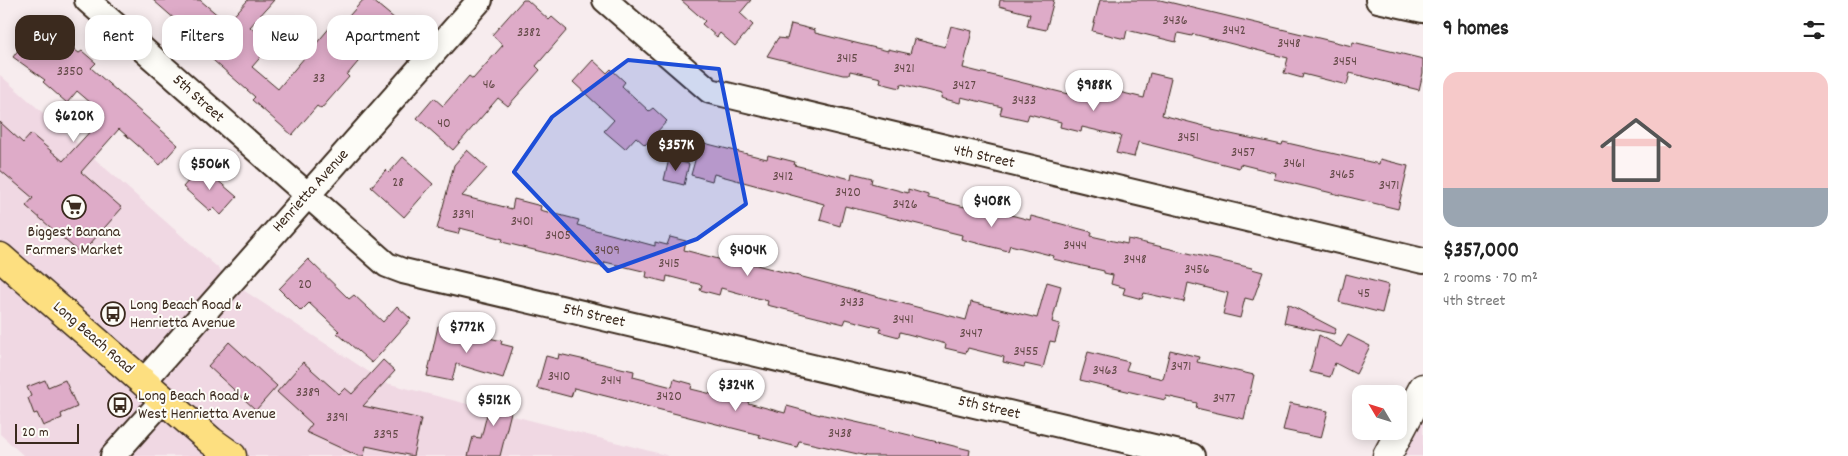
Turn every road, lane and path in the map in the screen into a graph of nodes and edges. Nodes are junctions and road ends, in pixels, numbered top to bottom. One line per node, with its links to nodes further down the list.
1 (87, 0): 6 (street, 5th Street)
2 (605, 0): 8 (street, 4th Street)
3 (1378, 0): 5 (street)
4 (467, 4): 6 (street, Henrietta Avenue)
5 (1423, 10)
6 (307, 195): 9 (street, Henrietta Avenue); 14 (street, 5th Street)
7 (0, 257): 9 (main road, Long Beach Road)
8 (1423, 261)
9 (143, 382): 11 (main road, Long Beach Road)
10 (1423, 388): 15 (main road)
11 (164, 399): 12 (street); 13 (main road, Long Beach Road)
12 (113, 456)
13 (232, 456)
14 (1192, 456)
15 (1387, 456)

